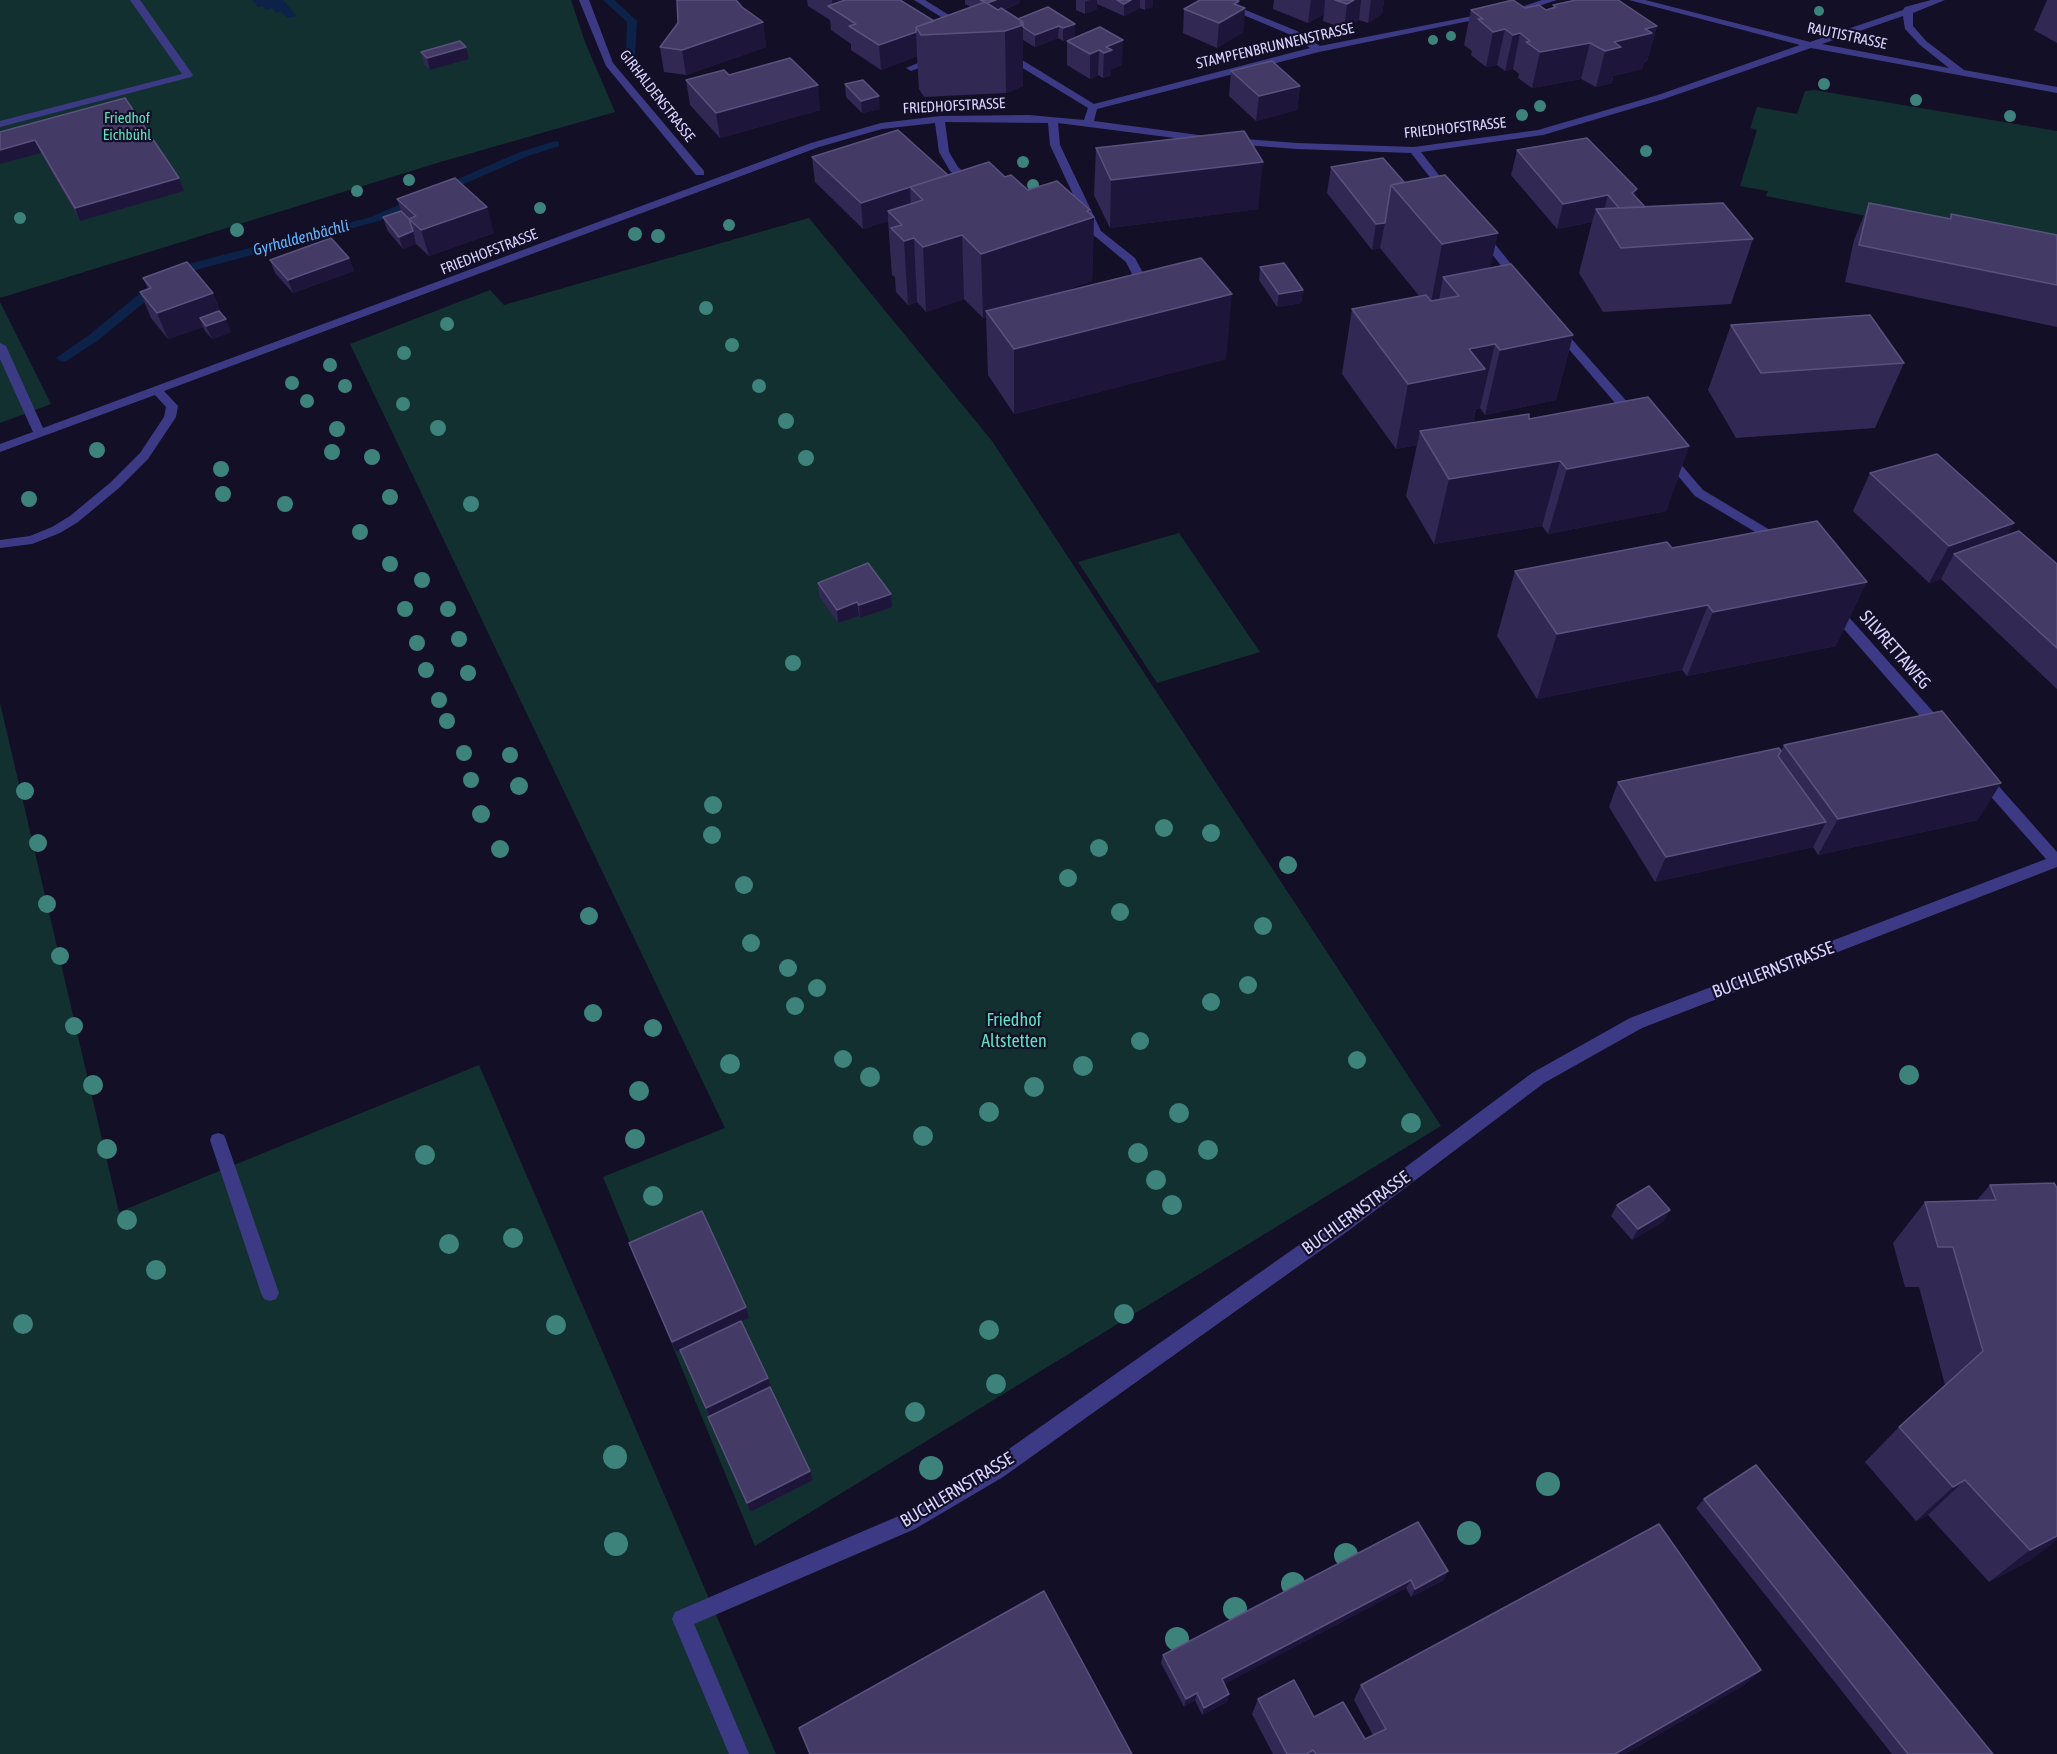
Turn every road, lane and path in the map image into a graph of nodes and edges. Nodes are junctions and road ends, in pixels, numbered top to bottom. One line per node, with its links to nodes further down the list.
1 (135, 0): 24 (street)
2 (585, 0): 26 (street, GIRHALDENSTRASSE)
3 (919, 0): 12 (street)
4 (1213, 0): 15 (street)
5 (1552, 0): 10 (street)
6 (1634, 0): 13 (street, RAUTISTRASSE)
7 (1940, 0): 8 (street, FRIEDHOFSTRASSE)
8 (1919, 2): 9 (street, FRIEDHOFSTRASSE)
9 (1908, 9): 13 (street, FRIEDHOFSTRASSE); 18 (street)
10 (1508, 12)
11 (1497, 15): 15 (street, STAMPFENBRUNNENSTRASSE)
12 (976, 35)
13 (1810, 45): 18 (street, RAUTISTRASSE); 25 (street, FRIEDHOFSTRASSE)
14 (995, 47): 20 (street)
15 (1318, 49): 20 (street, STAMPFENBRUNNENSTRASSE)
16 (943, 56): 17 (street)
17 (911, 68)
18 (1962, 72): 19 (street, RAUTISTRASSE)
19 (2057, 90)
20 (1093, 107): 23 (street)
21 (940, 119): 22 (street, FRIEDHOFSTRASSE); 27 (street); 34 (street, FRIEDHOFSTRASSE)
22 (1053, 119): 23 (street, FRIEDHOFSTRASSE); 31 (street)
23 (1088, 123): 25 (street, FRIEDHOFSTRASSE)
24 (0, 124)
25 (1414, 150): 28 (street)
26 (700, 173)
27 (978, 191)
28 (1454, 200)
29 (1476, 228): 30 (street)
30 (1528, 292)
31 (1152, 302)
32 (1550, 320): 35 (street)
33 (0, 346): 36 (street)
34 (157, 390): 36 (street, FRIEDHOFSTRASSE); 39 (street)
35 (1639, 422)
36 (40, 434): 37 (street, FRIEDHOFSTRASSE)
37 (0, 448)
38 (1661, 448): 40 (street)
39 (0, 544)
40 (1786, 554)
41 (1825, 598): 42 (street, SILVRETTAWEG)
42 (1948, 738)
43 (1971, 765): 44 (street)
44 (2057, 861): 47 (street, BUCHLERNSTRASSE)
45 (218, 1140): 46 (street)
46 (270, 1293)
47 (740, 1754)

